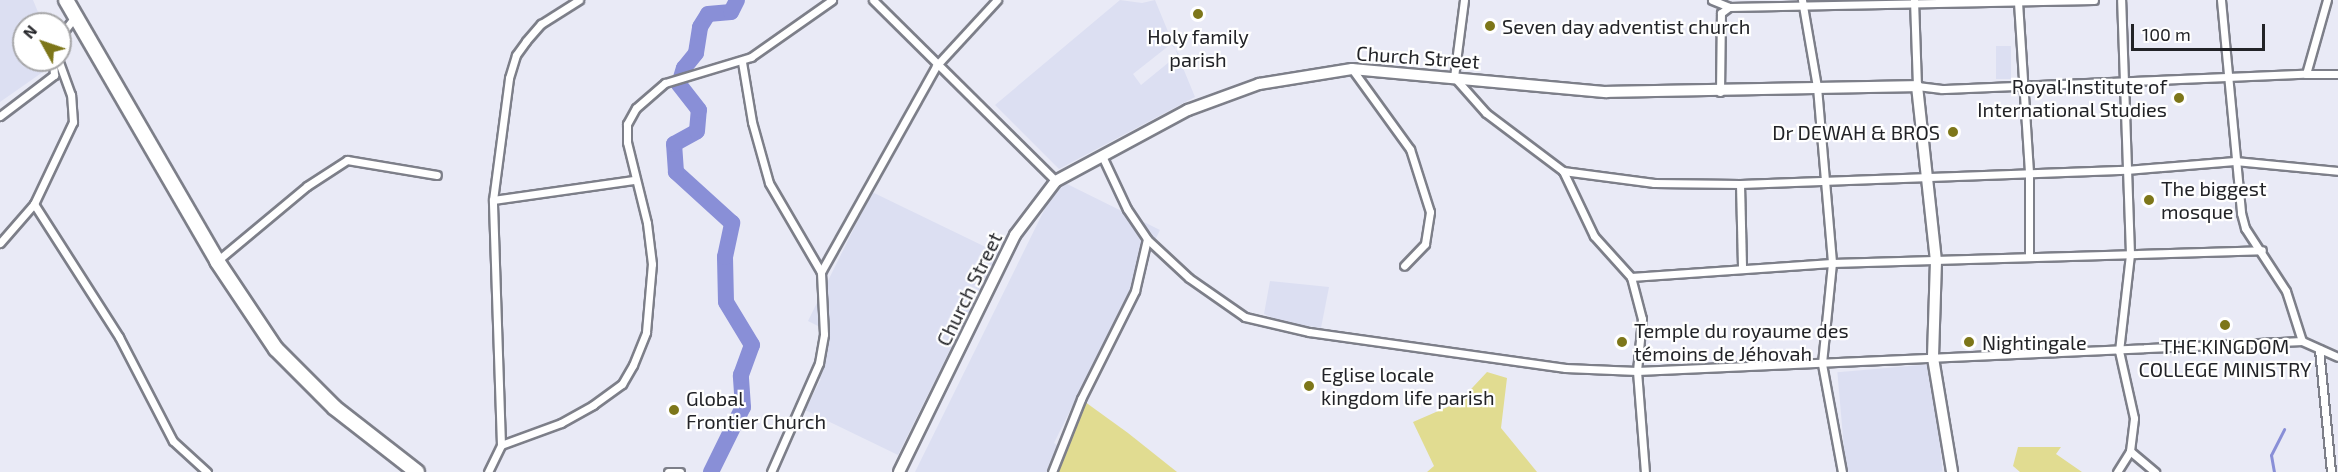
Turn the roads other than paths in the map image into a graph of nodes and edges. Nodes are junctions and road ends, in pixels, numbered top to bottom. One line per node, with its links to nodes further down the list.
1 (66, 0): 16 (highway)
2 (579, 0): 45 (street)
3 (832, 0): 18 (street)
4 (873, 0): 19 (street)
5 (997, 0): 19 (street)
6 (1464, 0): 26 (street)
7 (1712, 0): 15 (street)
8 (2094, 0): 13 (street)
9 (2121, 0): 27 (street)
10 (2221, 0): 25 (street)
11 (2327, 0): 23 (street)
12 (1914, 2): 13 (street); 14 (street); 28 (street)
13 (2018, 2): 29 (street)
14 (1803, 3): 15 (street); 30 (street)
15 (1730, 7): 31 (street)
16 (78, 15): 17 (street); 52 (highway)
17 (72, 22)
18 (742, 62): 41 (street); 57 (street)
19 (936, 66): 42 (street); 57 (street)
20 (1352, 69): 26 (main road, Church Street); 33 (main road, Church Street); 55 (street)
21 (54, 72): 32 (street)
22 (60, 72): 46 (street)
23 (2306, 74): 24 (street); 25 (street)
24 (2338, 74)
25 (2227, 76): 27 (street); 34 (street)
26 (1454, 77): 31 (main road, Church Street); 36 (street)
27 (2122, 80): 29 (street); 35 (street)
28 (1917, 86): 29 (street); 30 (main road, Church Street); 40 (main road)
29 (2021, 86): 38 (street)
30 (1817, 87): 31 (main road, Church Street); 43 (street)
31 (1720, 92)
32 (0, 116)
33 (1103, 158): 42 (main road, Church Street); 47 (street)
34 (2235, 161): 35 (street); 37 (street); 49 (street)
35 (2126, 170): 38 (street); 50 (street)
36 (1563, 171): 44 (street); 58 (street)
37 (2338, 171)
38 (2029, 174): 40 (street); 51 (street)
39 (437, 176): 52 (street)
40 (1927, 178): 43 (street); 53 (main road)
41 (634, 180): 45 (street); 66 (street)
42 (1056, 181): 74 (main road, Church Street)
43 (1827, 182): 44 (street); 54 (street)
44 (1740, 184): 56 (street)
45 (494, 200): 66 (street)
46 (34, 204): 48 (street); 68 (street)
47 (1147, 239): 65 (street); 75 (street)
48 (0, 243)
49 (2262, 250): 50 (street); 59 (street)
50 (2130, 254): 51 (street); 61 (street)
51 (2029, 257): 53 (street)
52 (217, 261): 69 (highway)
53 (1936, 261): 54 (street); 63 (main road)
54 (1832, 263): 56 (street); 64 (street)
55 (1404, 266)
56 (1742, 268): 58 (street)
57 (821, 273): 73 (street)
58 (1631, 277): 65 (street)
59 (2302, 341): 60 (street); 61 (street)
60 (2319, 349): 62 (street); 81 (street)
61 (2119, 351): 63 (street); 67 (street)
62 (2338, 357)
63 (1933, 358): 64 (street); 78 (main road)
64 (1822, 364): 65 (street); 77 (street)
65 (1637, 372): 76 (street)
66 (501, 446): 70 (street)
67 (2130, 451): 79 (street); 80 (street)
68 (207, 472)
69 (417, 472)
70 (488, 472)
71 (668, 472): 72 (street)
72 (680, 472)
73 (771, 472)
74 (900, 472)
75 (1052, 472)
76 (1645, 472)
77 (1842, 472)
78 (1952, 472)
79 (2117, 472)
80 (2155, 472)
81 (2331, 472)

